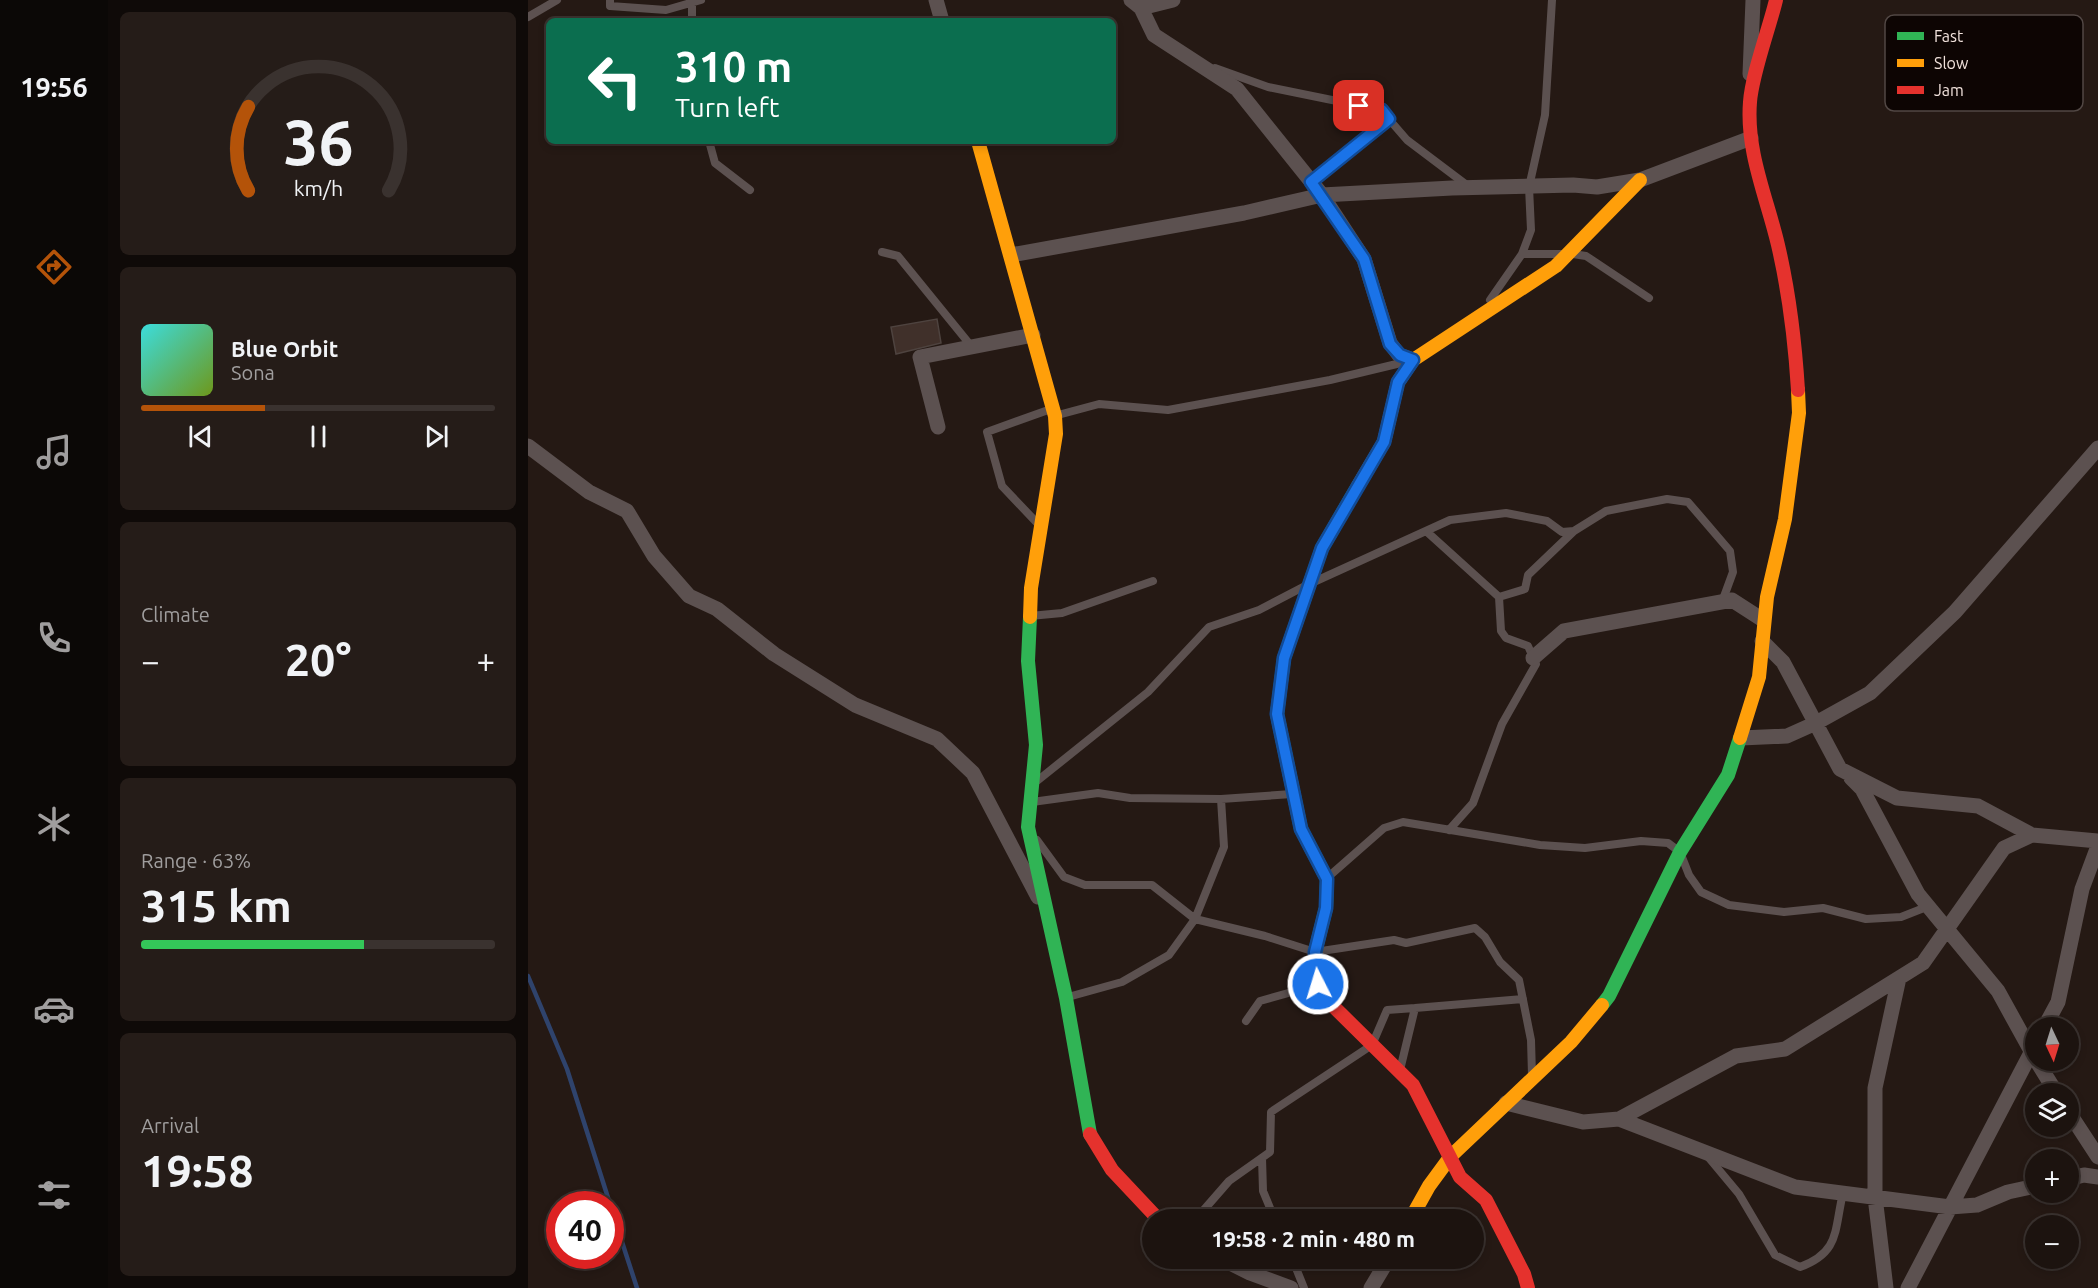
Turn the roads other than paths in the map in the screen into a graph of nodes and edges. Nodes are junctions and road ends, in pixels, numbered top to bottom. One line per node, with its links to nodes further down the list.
1 (557, 0): 10 (lane)
2 (610, 0): 8 (lane)
3 (936, 0): 12 (street)
4 (1173, 0): 9 (street)
5 (1552, 0): 22 (lane)
6 (1753, 0): 14 (street)
7 (1776, 0): 14 (street)
8 (695, 1): 11 (lane)
9 (1136, 4): 13 (street)
10 (528, 17)
11 (692, 18)
12 (941, 18)
13 (1194, 61): 15 (lane); 20 (street)
14 (1749, 101): 16 (street)
15 (1389, 119): 20 (lane); 21 (lane)
16 (1751, 138): 19 (street); 46 (street)
17 (710, 144): 23 (lane)
18 (979, 144): 28 (street)
19 (1640, 180): 22 (street); 27 (street)
20 (1311, 182): 24 (street)
21 (1469, 187): 22 (street); 24 (street)
22 (1529, 187): 26 (lane)
23 (750, 190)
24 (1322, 195): 28 (street); 33 (street)
25 (882, 252): 32 (lane)
26 (1522, 254): 27 (lane); 30 (lane)
27 (1568, 254): 29 (lane); 30 (street)
28 (1011, 255): 31 (street)
29 (1649, 298)
30 (1479, 316): 33 (street)
31 (1033, 335): 32 (street); 34 (street)
32 (972, 347): 35 (street)
33 (1413, 360): 34 (lane); 42 (street)
34 (1054, 412): 38 (street); 38 (lane)
35 (938, 427)
36 (528, 446): 64 (street)
37 (2098, 448): 49 (street)
38 (1041, 527): 45 (street)
39 (1426, 531): 40 (lane); 42 (lane); 43 (lane)
40 (1574, 531): 43 (lane); 44 (lane)
41 (1153, 581): 45 (lane)
42 (1310, 583): 52 (lane); 53 (street)
43 (1499, 597): 48 (lane)
44 (1722, 602): 46 (street); 48 (street)
45 (1030, 616): 52 (street)
46 (1763, 620): 47 (street)
47 (1762, 641): 49 (street); 50 (street)
48 (1533, 658): 57 (lane)
49 (1816, 723): 50 (street); 51 (street)
50 (1741, 738): 61 (street)
51 (1840, 769): 58 (street); 63 (street)
52 (1032, 785): 55 (street)
53 (1293, 794): 54 (lane); 62 (street)
54 (1221, 799): 55 (lane); 65 (lane)
55 (1030, 802): 56 (street)
56 (1028, 827): 64 (street); 65 (lane)
57 (1449, 830): 61 (lane); 62 (lane)
58 (2032, 835): 59 (street); 66 (street)
59 (2098, 841)
60 (2098, 846): 73 (street)
61 (1680, 852): 63 (lane); 79 (street)
62 (1327, 879): 67 (street)
63 (1929, 906): 66 (street)
64 (1049, 916): 70 (street)
65 (1195, 920): 67 (lane); 70 (lane)
66 (1948, 927): 68 (street); 75 (street)
67 (1315, 952): 69 (street); 71 (lane)
68 (1899, 978): 81 (street); 91 (street)
69 (1318, 984): 74 (lane); 76 (street)
70 (1066, 998): 93 (street)
71 (1523, 999): 72 (lane); 79 (lane)
72 (1415, 1008): 76 (lane); 78 (lane)
73 (2050, 1017)
74 (1246, 1021)
75 (2025, 1039)
76 (1372, 1045): 78 (street); 86 (lane)
77 (2025, 1071): 92 (street)
78 (1400, 1072): 84 (street)
79 (1532, 1078): 80 (street)
80 (1506, 1103): 81 (street); 84 (street)
81 (1619, 1119): 83 (street)
82 (2079, 1128): 85 (street)
83 (1704, 1152): 90 (street); 90 (lane)
84 (1451, 1156): 96 (street); 103 (street)
85 (2098, 1157)
86 (1262, 1158): 94 (lane); 95 (lane)
87 (2079, 1176): 88 (street)
88 (2098, 1177)
89 (2025, 1188): 92 (street)
90 (1844, 1193): 91 (street)
91 (1875, 1197): 92 (street); 104 (street)
92 (1950, 1207): 105 (street)
93 (1149, 1209)
94 (1205, 1209)
95 (1270, 1209)
96 (1416, 1209)
97 (1242, 1269): 100 (street)
98 (1296, 1269): 101 (lane)
99 (1382, 1269): 102 (street)
100 (1292, 1288)
101 (1304, 1288)
102 (1371, 1288)
103 (1528, 1288)
104 (1886, 1288)
105 (1908, 1288)

